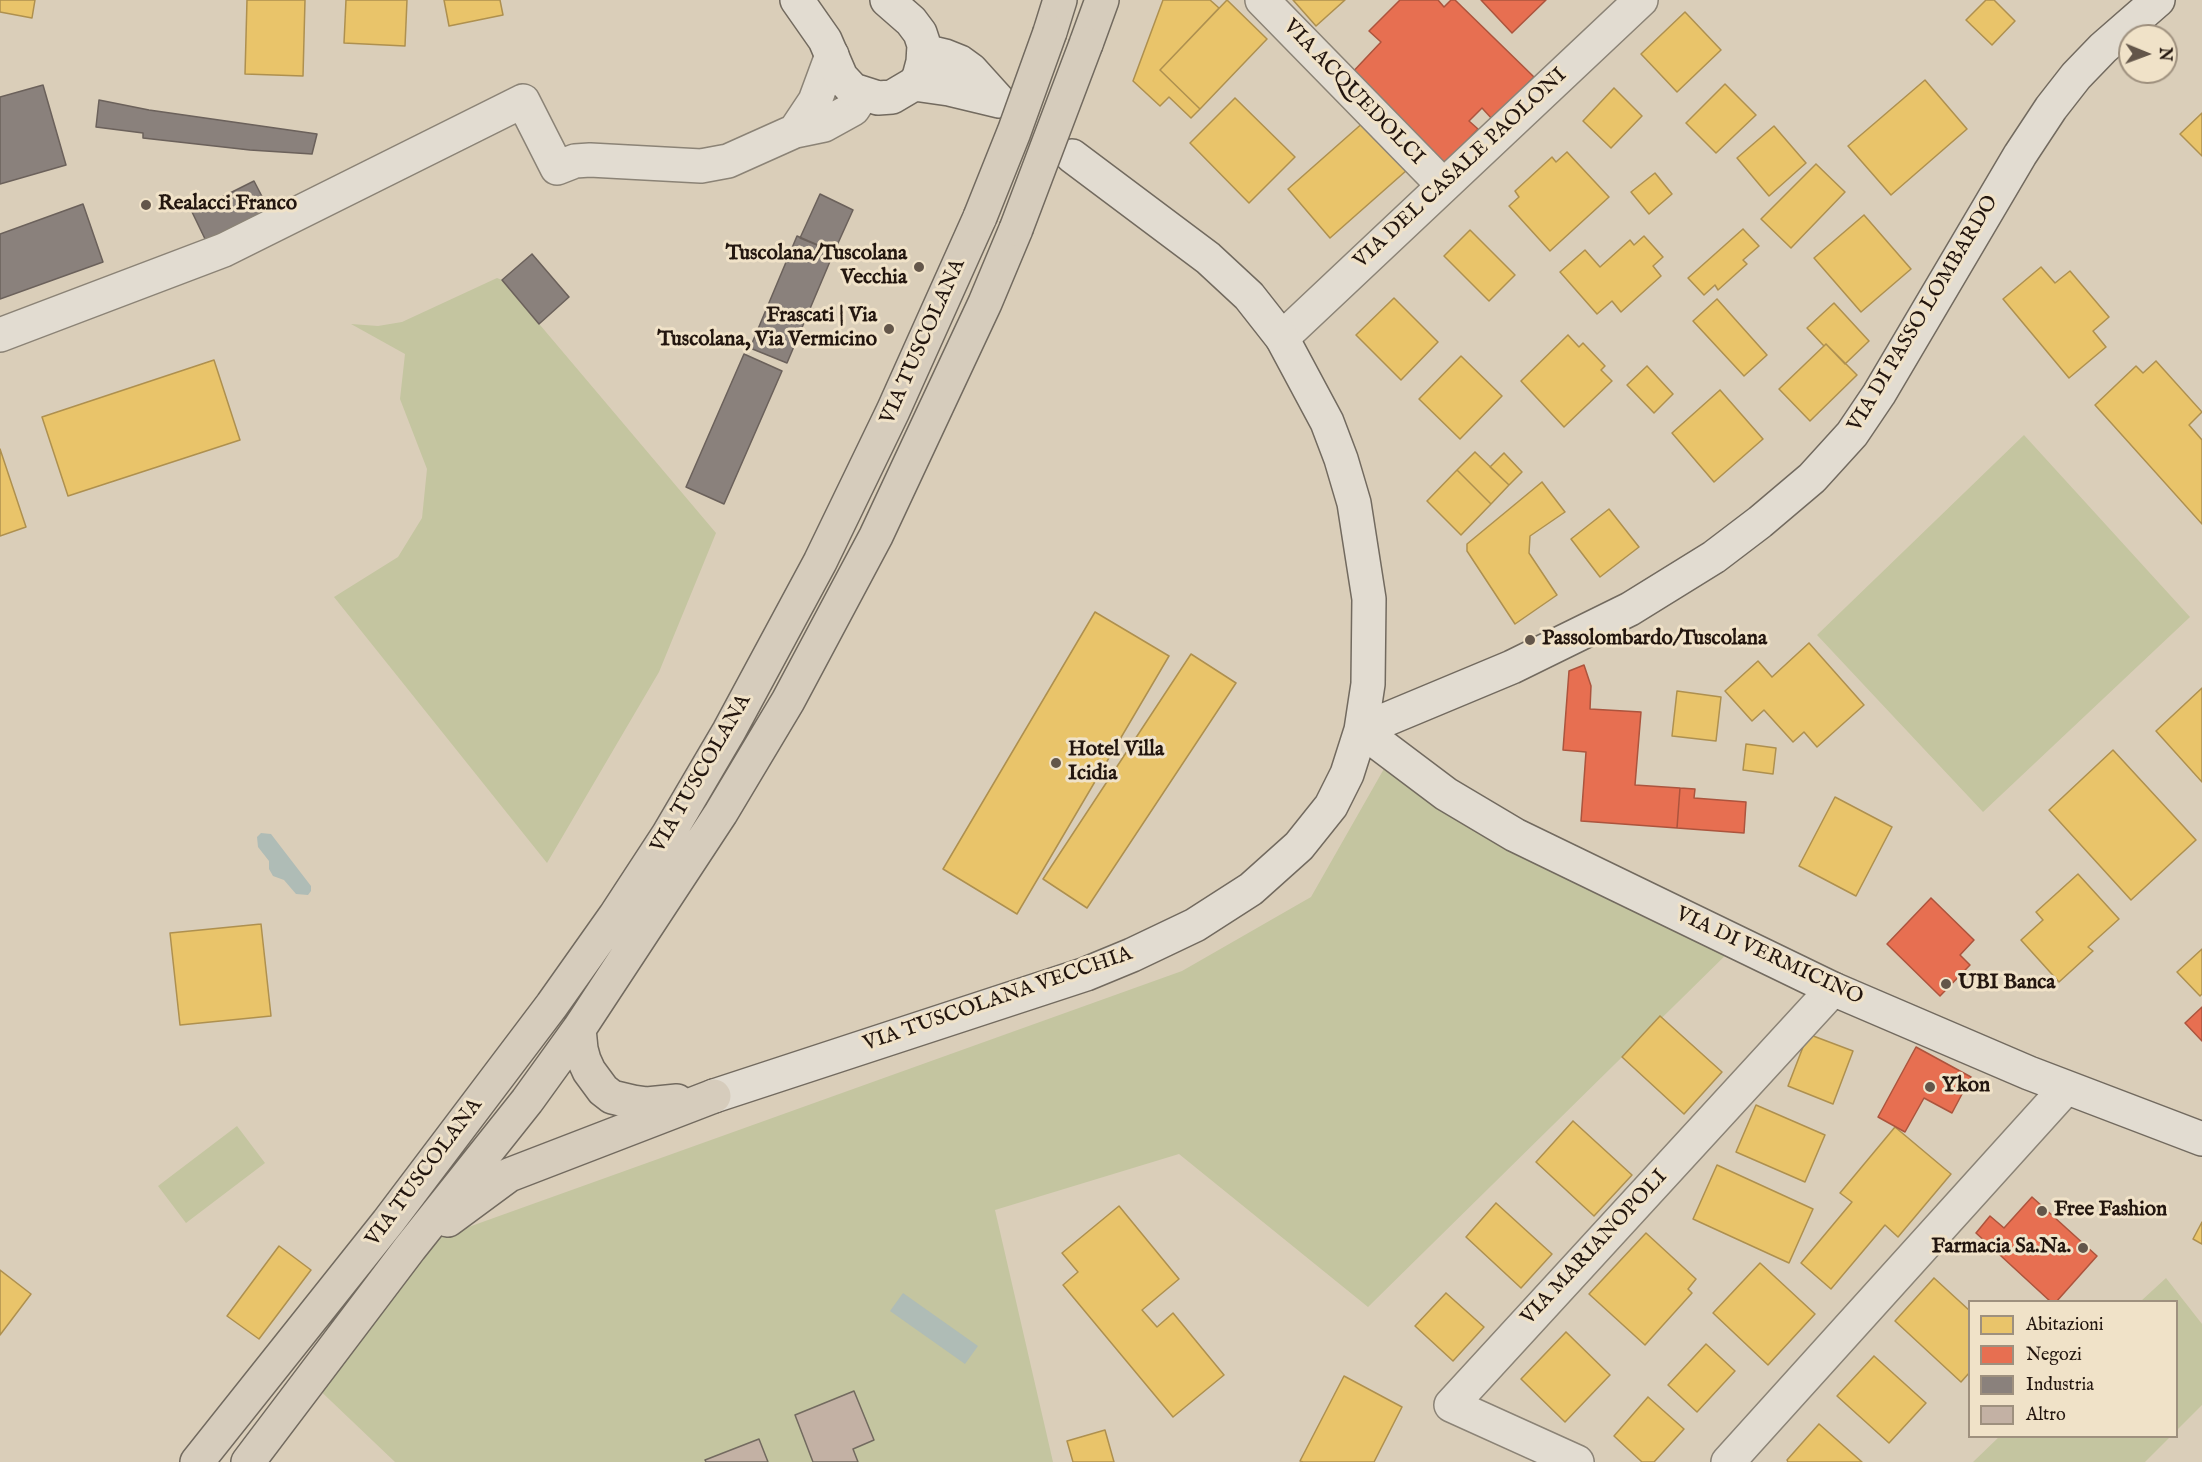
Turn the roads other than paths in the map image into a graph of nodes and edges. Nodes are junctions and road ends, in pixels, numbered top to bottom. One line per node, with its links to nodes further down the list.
1 (797, 0): 9 (street)
2 (887, 0): 8 (street)
3 (1060, 0): 24 (main road, VIA TUSCOLANA, bridge)
4 (1102, 0): 19 (main road, VIA TUSCOLANA, bridge)
5 (1262, 0): 14 (street, VIA ACQUEDOLCI)
6 (1641, 0): 14 (street, VIA DEL CASALE PAOLONI)
7 (2158, 0): 17 (street, VIA DI PASSO LOMBARDO)
8 (924, 51): 10 (street); 10 (street)
9 (832, 55): 11 (street); 12 (street)
10 (914, 84): 11 (street)
11 (863, 94): 12 (street)
12 (795, 131): 15 (street)
13 (1072, 156): 16 (street, VIA TUSCOLANA VECCHIA)
14 (1443, 185): 16 (street, VIA DEL CASALE PAOLONI)
15 (0, 335)
16 (1282, 338): 17 (street, VIA TUSCOLANA VECCHIA)
17 (1361, 730): 18 (street, VIA DI VERMICINO); 21 (street, VIA TUSCOLANA VECCHIA)
18 (1833, 989): 20 (street, VIA DI VERMICINO); 26 (street, VIA MARIANOPOLI)
19 (579, 1029): 21 (main road); 23 (main road, VIA TUSCOLANA)
20 (2066, 1088): 22 (street, VIA DI VERMICINO); 27 (street)
21 (714, 1096): 23 (main road)
22 (2202, 1139)
23 (410, 1248): 25 (main road, VIA TUSCOLANA)
24 (197, 1462)
25 (248, 1462)
26 (1577, 1462)
27 (1728, 1462)

